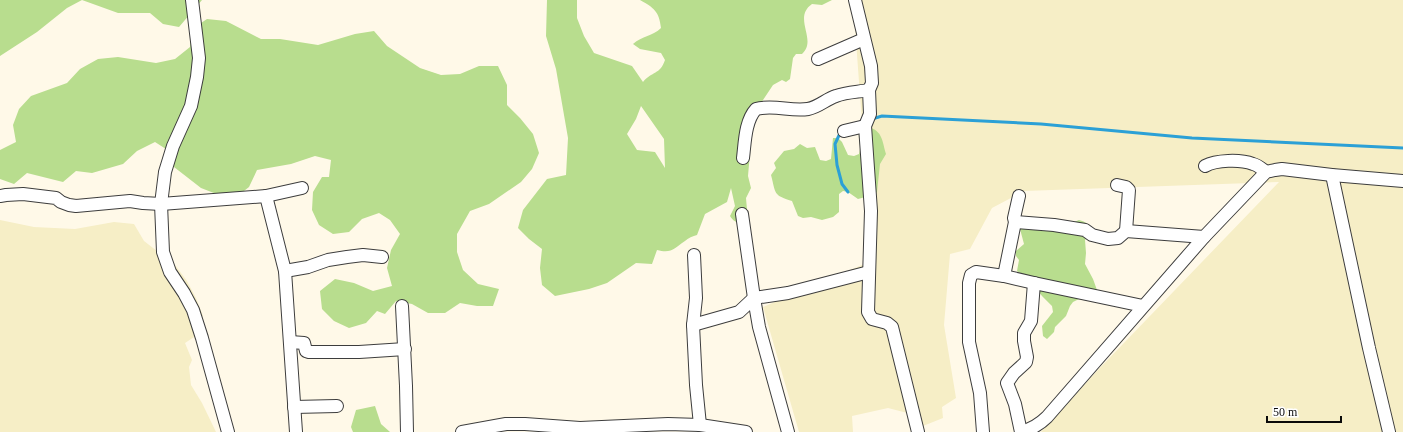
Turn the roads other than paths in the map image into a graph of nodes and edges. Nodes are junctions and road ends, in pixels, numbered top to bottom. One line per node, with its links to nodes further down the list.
1 (192, 0): 18 (street)
2 (855, 0): 3 (street)
3 (864, 39): 4 (street); 5 (street)
4 (818, 59)
5 (869, 90): 6 (street); 8 (street)
6 (867, 121): 7 (street); 26 (street)
7 (844, 131)
8 (743, 158)
9 (1205, 166): 10 (street)
10 (1266, 172): 11 (street); 22 (street)
11 (1332, 176): 12 (street); 48 (street)
12 (1403, 181)
13 (1117, 185): 21 (street)
14 (302, 188): 16 (street)
15 (0, 196): 18 (street)
16 (266, 196): 18 (street); 25 (street)
17 (1019, 196): 20 (street)
18 (161, 204): 39 (street)
19 (742, 214): 29 (street)
20 (1016, 222): 21 (street); 27 (street)
21 (1126, 231): 22 (street)
22 (1204, 237): 31 (street)
23 (694, 255): 32 (street)
24 (382, 257): 25 (street)
25 (285, 271): 33 (street)
26 (869, 272): 29 (street); 45 (street)
27 (1004, 276): 28 (street); 46 (street)
28 (1034, 284): 31 (street); 47 (street)
29 (754, 298): 32 (street); 44 (street)
30 (402, 306): 34 (street)
31 (1143, 306): 47 (street)
32 (693, 325): 37 (street)
33 (290, 342): 34 (street); 36 (street)
34 (405, 349): 41 (street)
35 (338, 406): 36 (street)
36 (294, 407): 40 (street)
37 (700, 425): 38 (street); 43 (street)
38 (610, 430): 42 (street)
39 (228, 432)
40 (296, 432)
41 (407, 432)
42 (462, 432)
43 (746, 432)
44 (788, 432)
45 (918, 432)
46 (983, 432)
47 (1021, 432)
48 (1389, 432)

